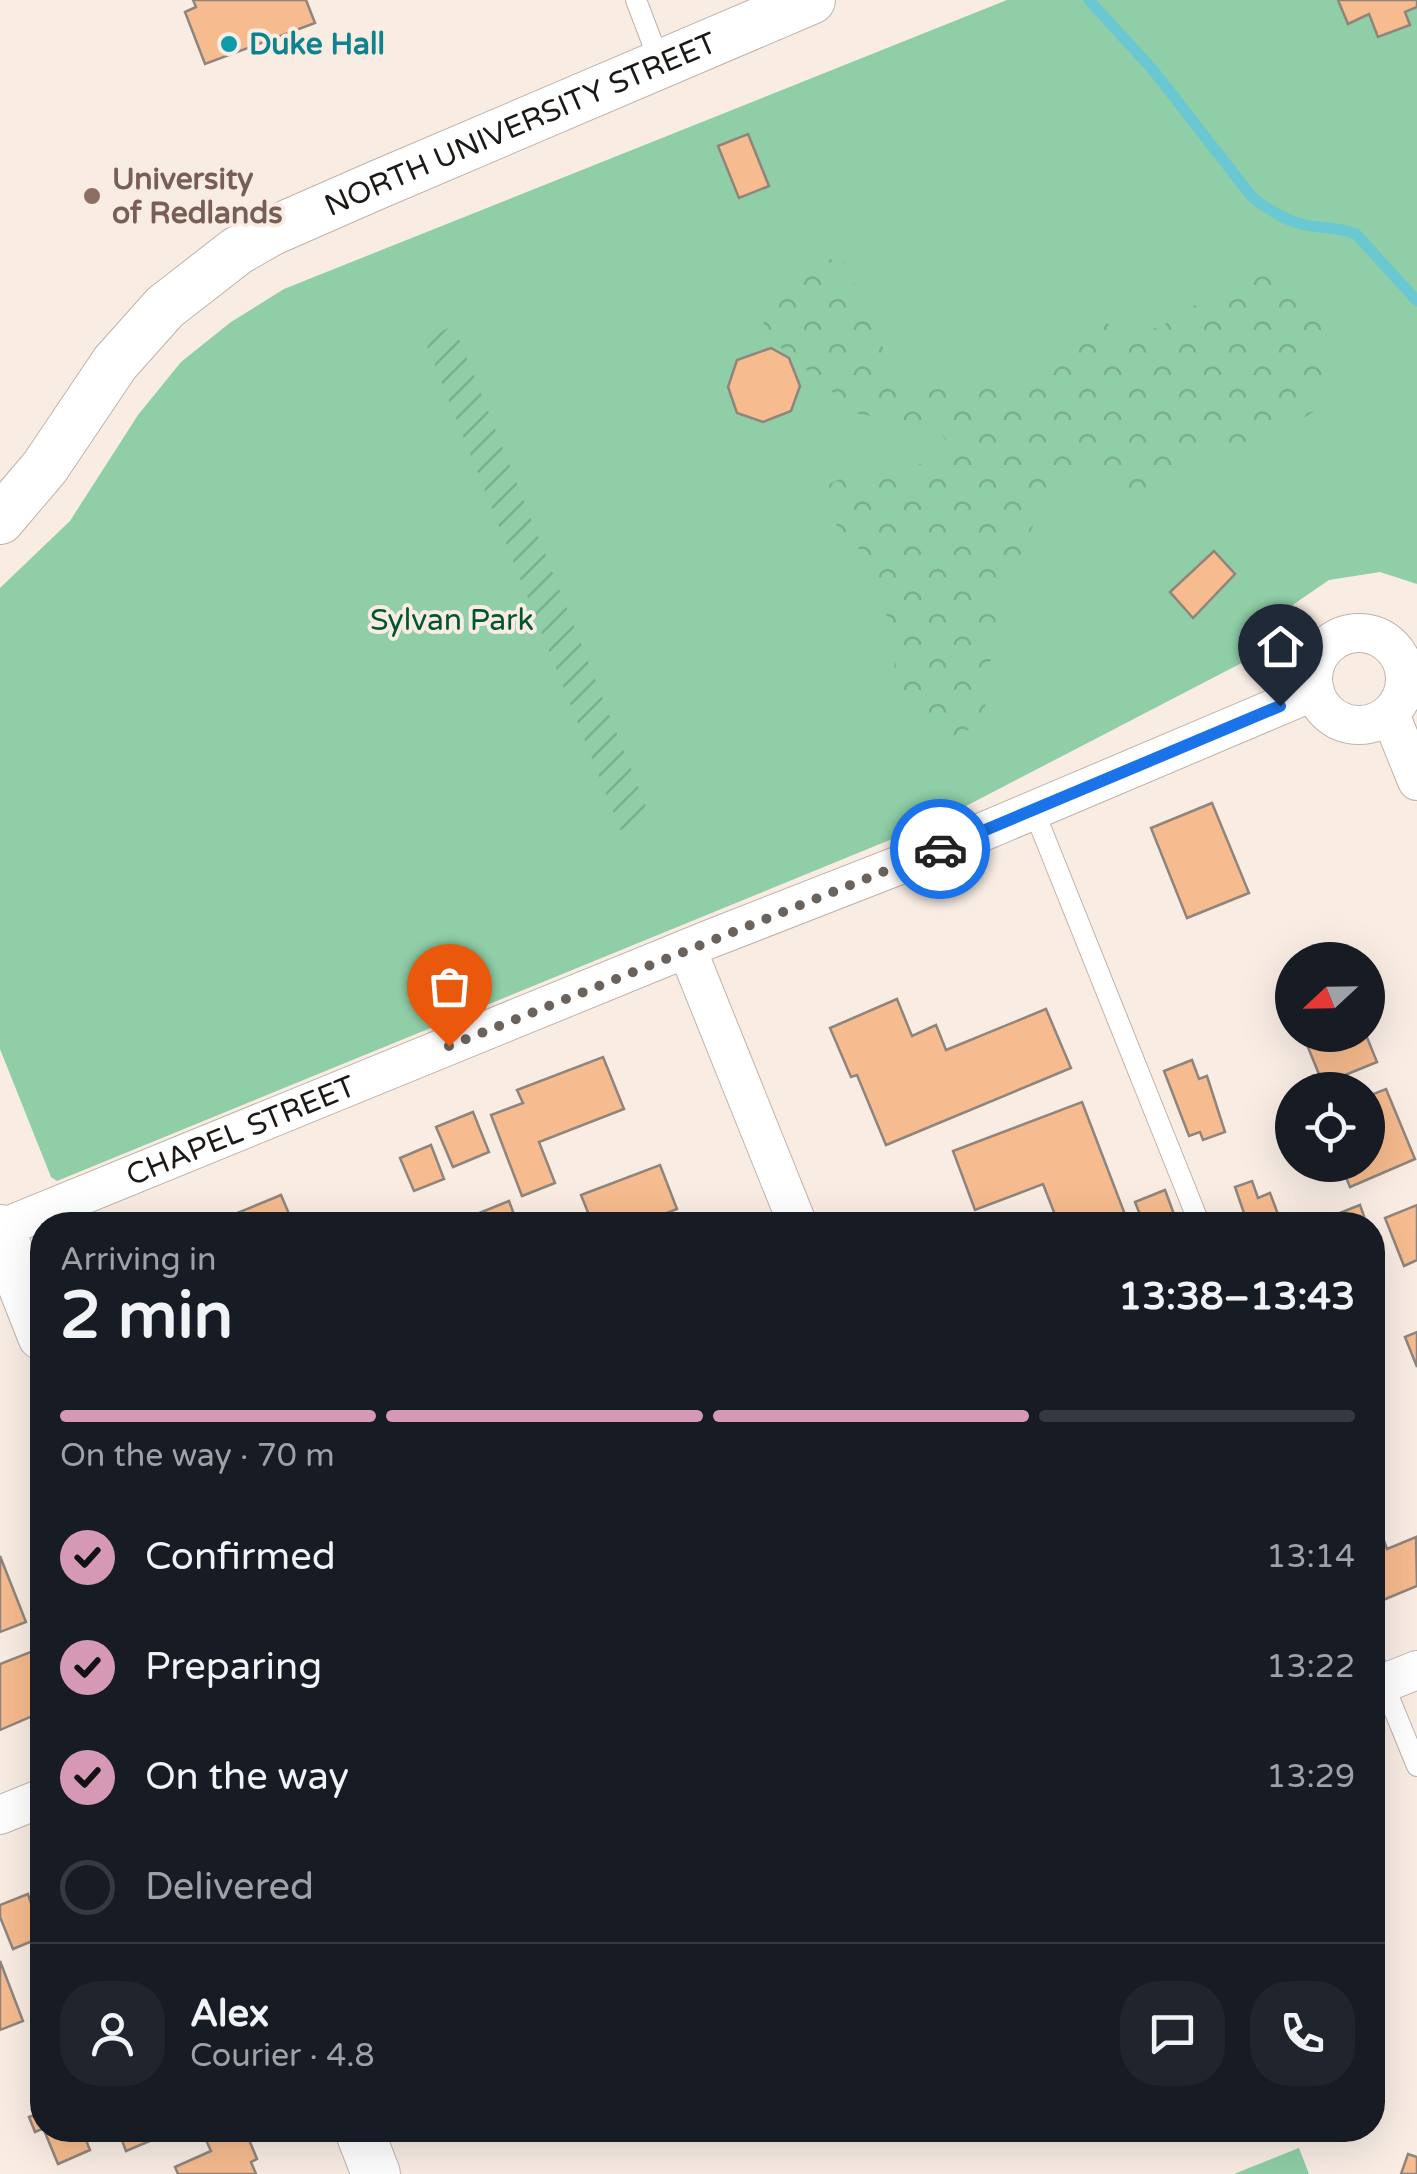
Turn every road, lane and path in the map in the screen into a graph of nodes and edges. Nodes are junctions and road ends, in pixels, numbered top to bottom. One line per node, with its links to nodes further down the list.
1 (636, 0): 3 (lane)
2 (810, 0): 3 (street, NORTH UNIVERSITY STREET)
3 (660, 63): 4 (street, NORTH UNIVERSITY STREET)
4 (0, 520)
5 (1315, 691): 6 (street); 6 (street); 8 (street, CHAPEL STREET)
6 (1390, 714): 7 (street)
7 (1417, 781)
8 (1034, 811): 9 (street, CHAPEL STREET); 12 (lane)
9 (687, 949): 10 (street, CHAPEL STREET); 11 (street)
10 (42, 1212)
11 (793, 1212)
12 (1195, 1212)
13 (30, 1217): 14 (street, CHAPEL STREET)
14 (0, 1229): 15 (street)
15 (30, 1305)
16 (1386, 1675): 17 (lane)
17 (1417, 1766)
18 (30, 1803): 19 (street)
19 (0, 1815)
20 (363, 2142): 21 (street)
21 (376, 2174)

